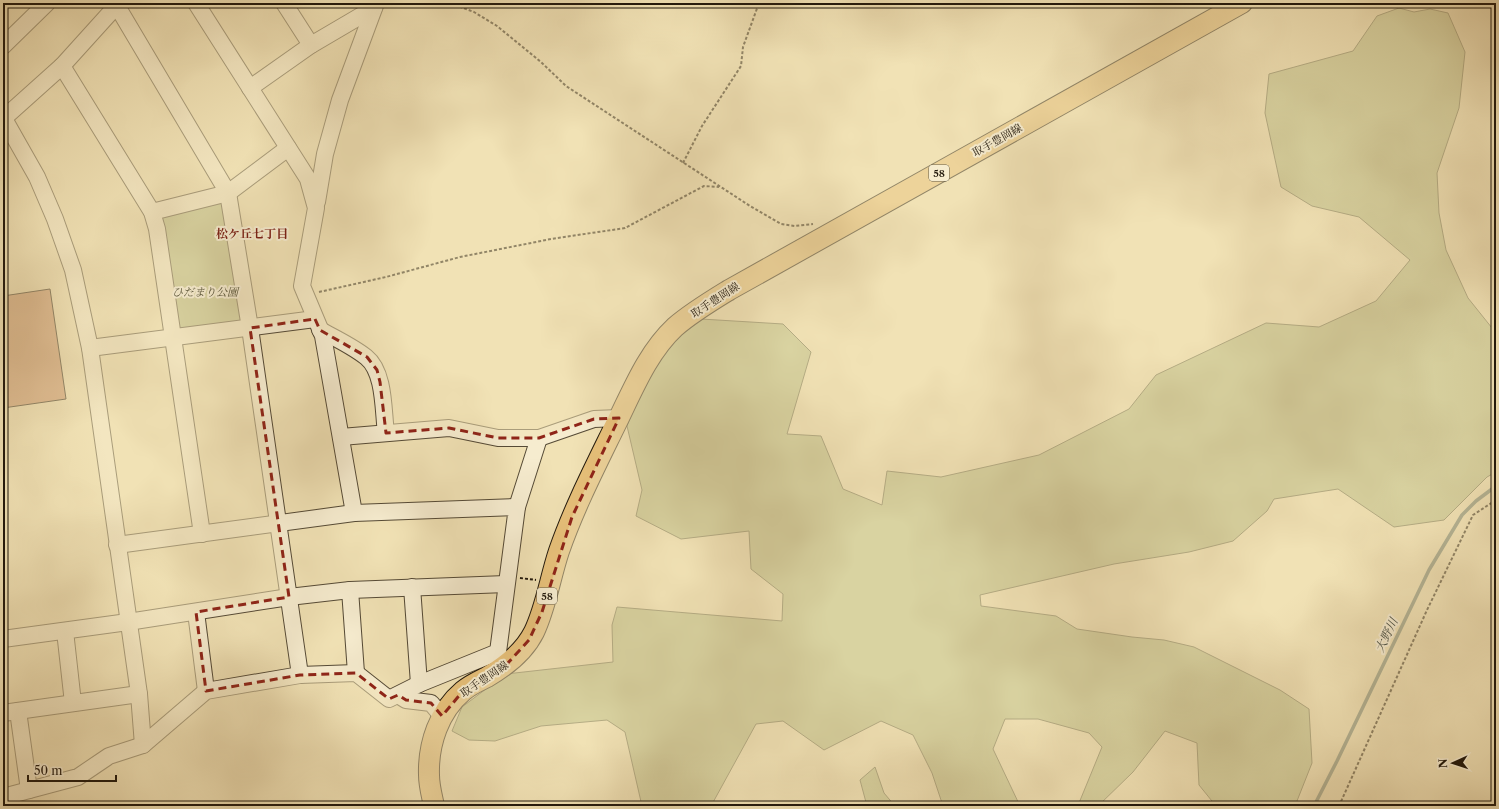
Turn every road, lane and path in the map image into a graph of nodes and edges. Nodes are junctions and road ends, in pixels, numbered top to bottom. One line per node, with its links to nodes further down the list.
1 (47, 3): 10 (street)
2 (196, 3): 12 (street)
3 (284, 3): 9 (street)
4 (450, 3): 15 (path)
5 (759, 3): 15 (path)
6 (1242, 3): 26 (main road, 取手豊岡線 / 58)
7 (118, 4): 11 (street); 17 (street)
8 (374, 5): 9 (street); 18 (street)
9 (311, 45): 12 (street)
10 (3, 46)
11 (62, 66): 13 (street); 19 (street)
12 (250, 88): 14 (street)
13 (3, 118): 25 (street)
14 (288, 148): 17 (street); 18 (street)
15 (683, 163): 16 (path)
16 (720, 187): 20 (path); 21 (path)
17 (228, 193): 19 (street); 23 (street)
18 (316, 208): 21 (street)
19 (152, 212): 24 (street)
20 (815, 224)
21 (306, 295): 22 (street)
22 (318, 324): 23 (street); 27 (street); 28 (street)
23 (250, 328): 24 (street); 33 (street)
24 (172, 338): 25 (street); 34 (street)
25 (90, 348): 35 (street)
26 (619, 418): 29 (street); 53 (main road, 取手豊岡線 / 58)
27 (386, 433): 28 (street); 29 (street)
28 (341, 437): 32 (street)
29 (539, 438): 31 (street)
30 (1496, 500): 58 (path)
31 (517, 507): 32 (street); 36 (street)
32 (354, 513): 33 (street)
33 (279, 523): 34 (street); 40 (street)
34 (202, 534): 35 (street)
35 (117, 545): 42 (street)
36 (507, 580): 37 (path); 38 (street); 47 (street)
37 (542, 581)
38 (412, 587): 39 (street); 47 (street)
39 (350, 590): 40 (street); 45 (street)
40 (289, 597): 41 (street); 46 (street)
41 (196, 612): 42 (street); 48 (street)
42 (128, 622): 43 (street); 49 (street)
43 (65, 631): 44 (street); 51 (street)
44 (3, 640)
45 (356, 674): 46 (street); 50 (street)
46 (300, 675): 48 (street)
47 (419, 684): 50 (street)
48 (206, 691): 54 (street)
49 (139, 694): 51 (street); 54 (street)
50 (398, 694): 53 (street)
51 (73, 703): 52 (street)
52 (11, 712): 55 (street)
53 (442, 716): 57 (main road, 取手豊岡線 / 58)
54 (142, 745): 55 (street)
55 (29, 790): 56 (street)
56 (3, 797)
57 (434, 806)
58 (1340, 806)

